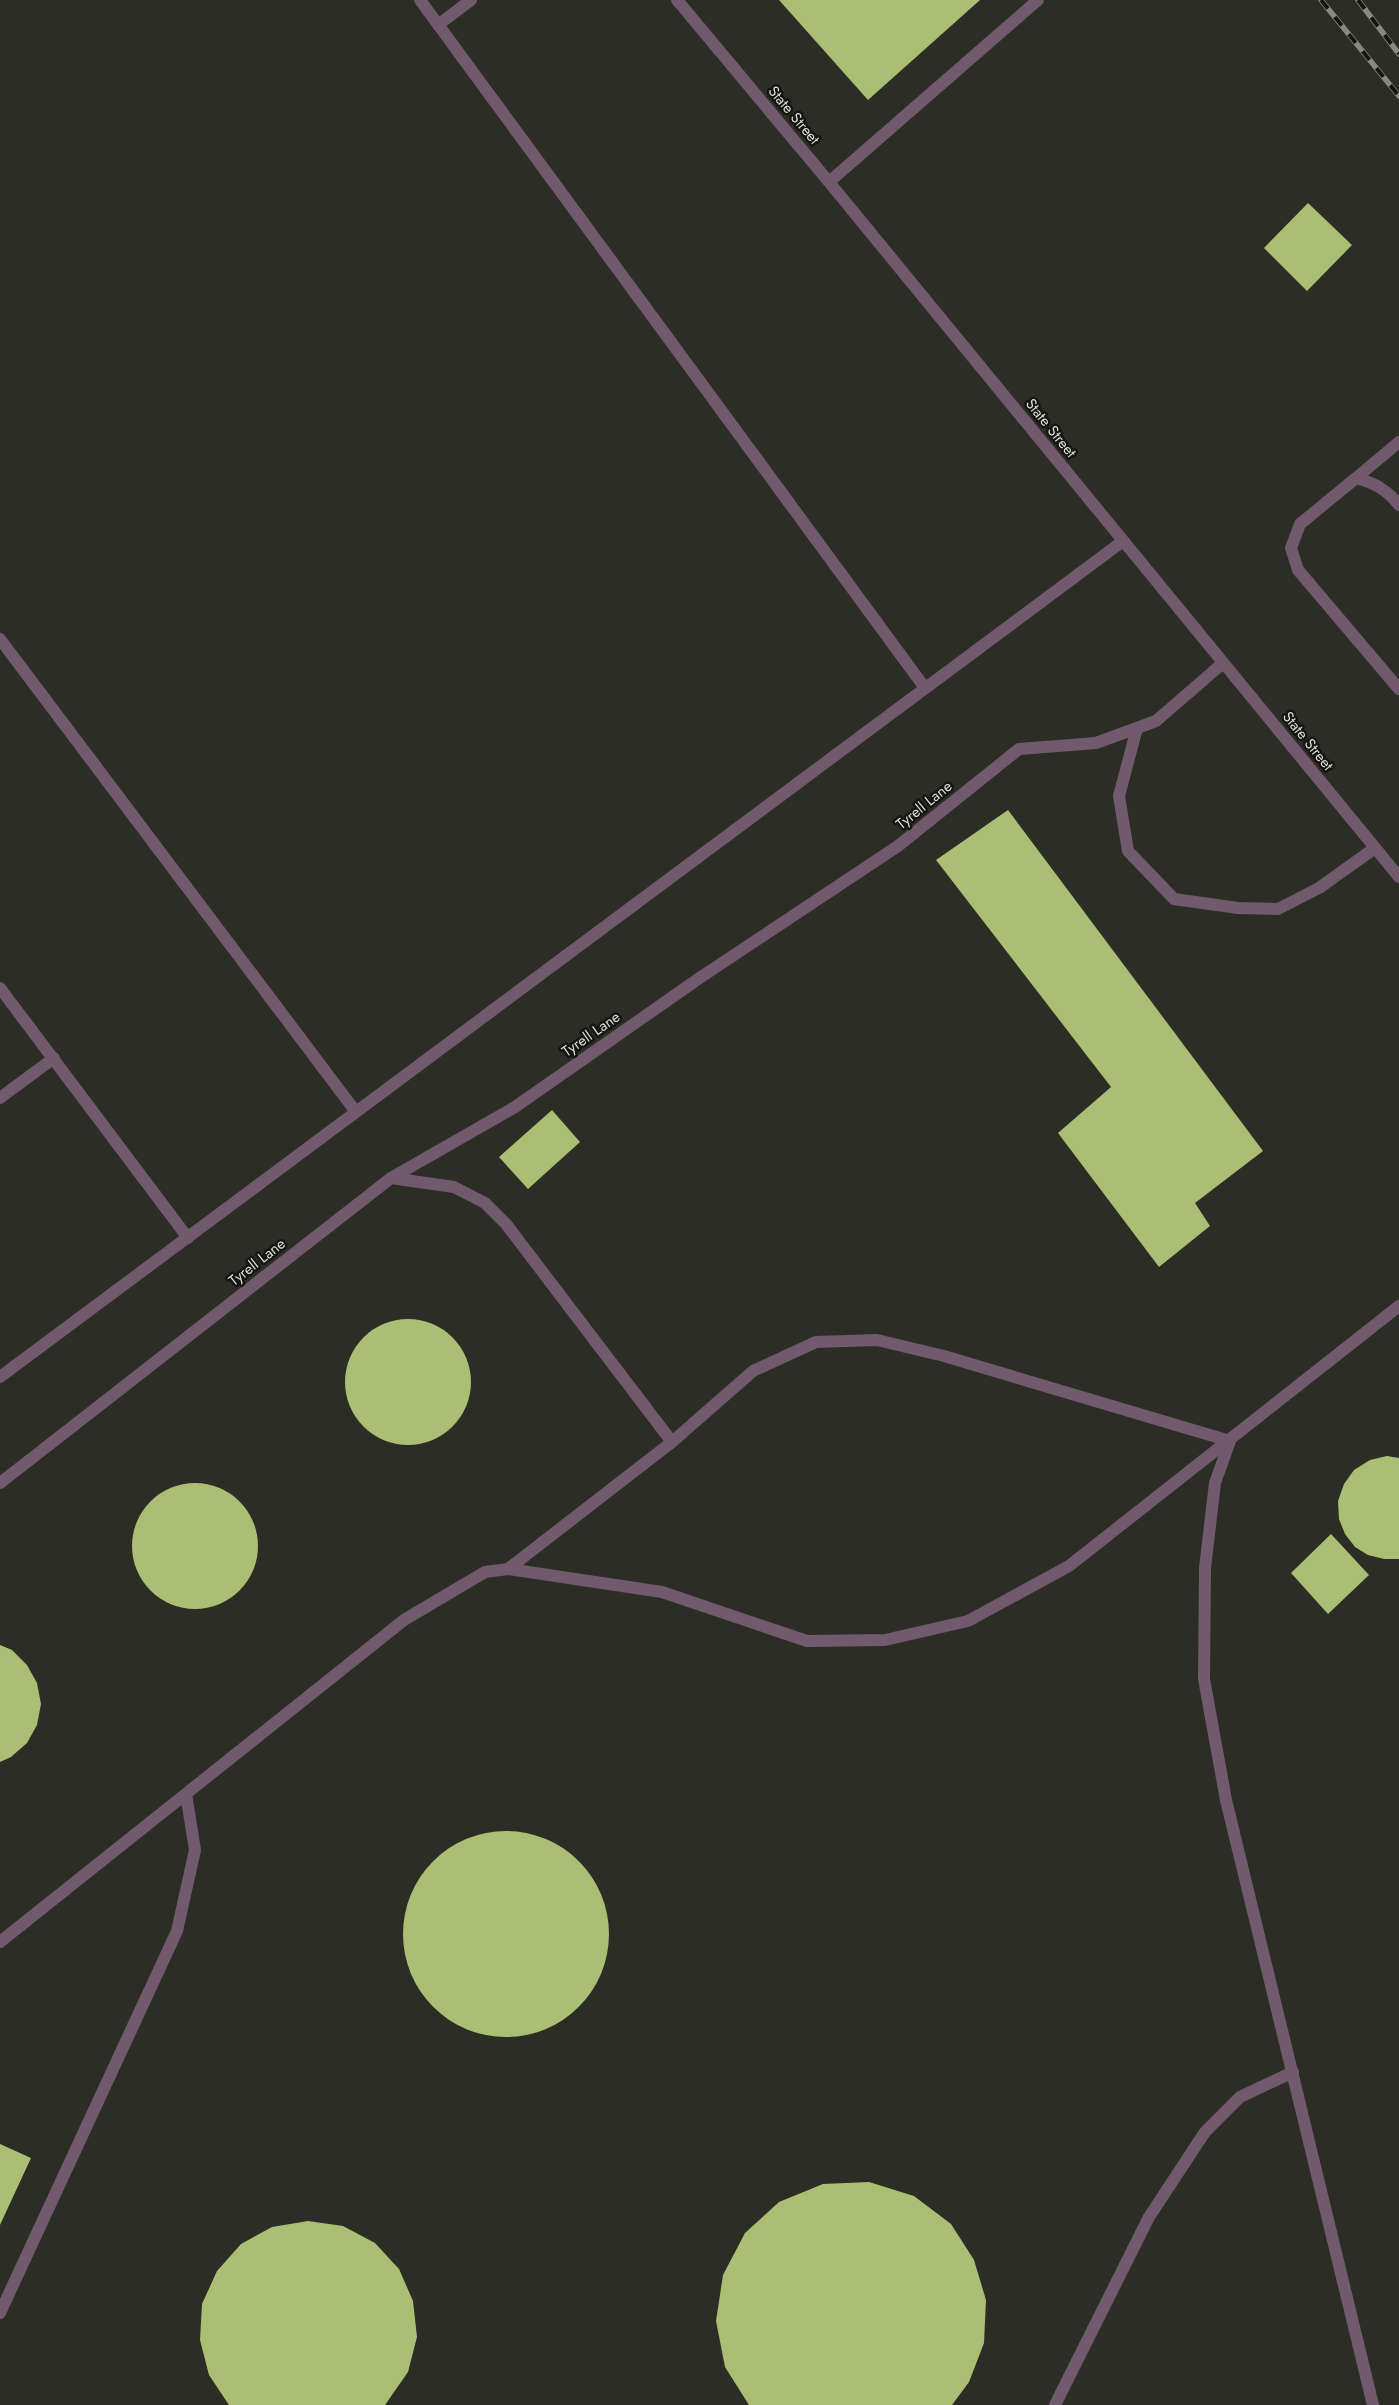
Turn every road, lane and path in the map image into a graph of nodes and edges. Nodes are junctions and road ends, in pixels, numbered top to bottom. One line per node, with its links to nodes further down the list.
1 (420, 0): 5 (street)
2 (471, 0): 5 (street)
3 (677, 0): 6 (street, State Street)
4 (1038, 0): 6 (street)
5 (438, 25): 13 (street)
6 (829, 182): 10 (street, State Street)
7 (1399, 442): 8 (street)
8 (1356, 478): 9 (street); 14 (street)
9 (1399, 505)
10 (1122, 541): 12 (street, State Street); 13 (street)
11 (0, 639): 21 (street)
12 (1223, 663): 15 (street, Tyrell Lane); 16 (street, State Street)
13 (925, 688): 21 (street)
14 (1399, 689)
15 (1137, 728): 16 (street); 22 (street, Tyrell Lane)
16 (1375, 848): 17 (street, State Street)
17 (1399, 877)
18 (0, 988): 19 (street)
19 (54, 1058): 20 (street); 23 (street)
20 (0, 1098)
21 (356, 1112): 23 (street)
22 (391, 1178): 27 (street); 28 (street, Tyrell Lane)
23 (188, 1238): 25 (street)
24 (1399, 1306): 26 (street)
25 (0, 1377)
26 (1230, 1441): 27 (street); 29 (street); 32 (street)
27 (672, 1442): 29 (street)
28 (0, 1483)
29 (508, 1570): 30 (street)
30 (186, 1794): 31 (street); 33 (street)
31 (0, 1942)
32 (1293, 2072): 34 (street); 35 (street)
33 (0, 2313)
34 (1055, 2405)
35 (1373, 2405)

